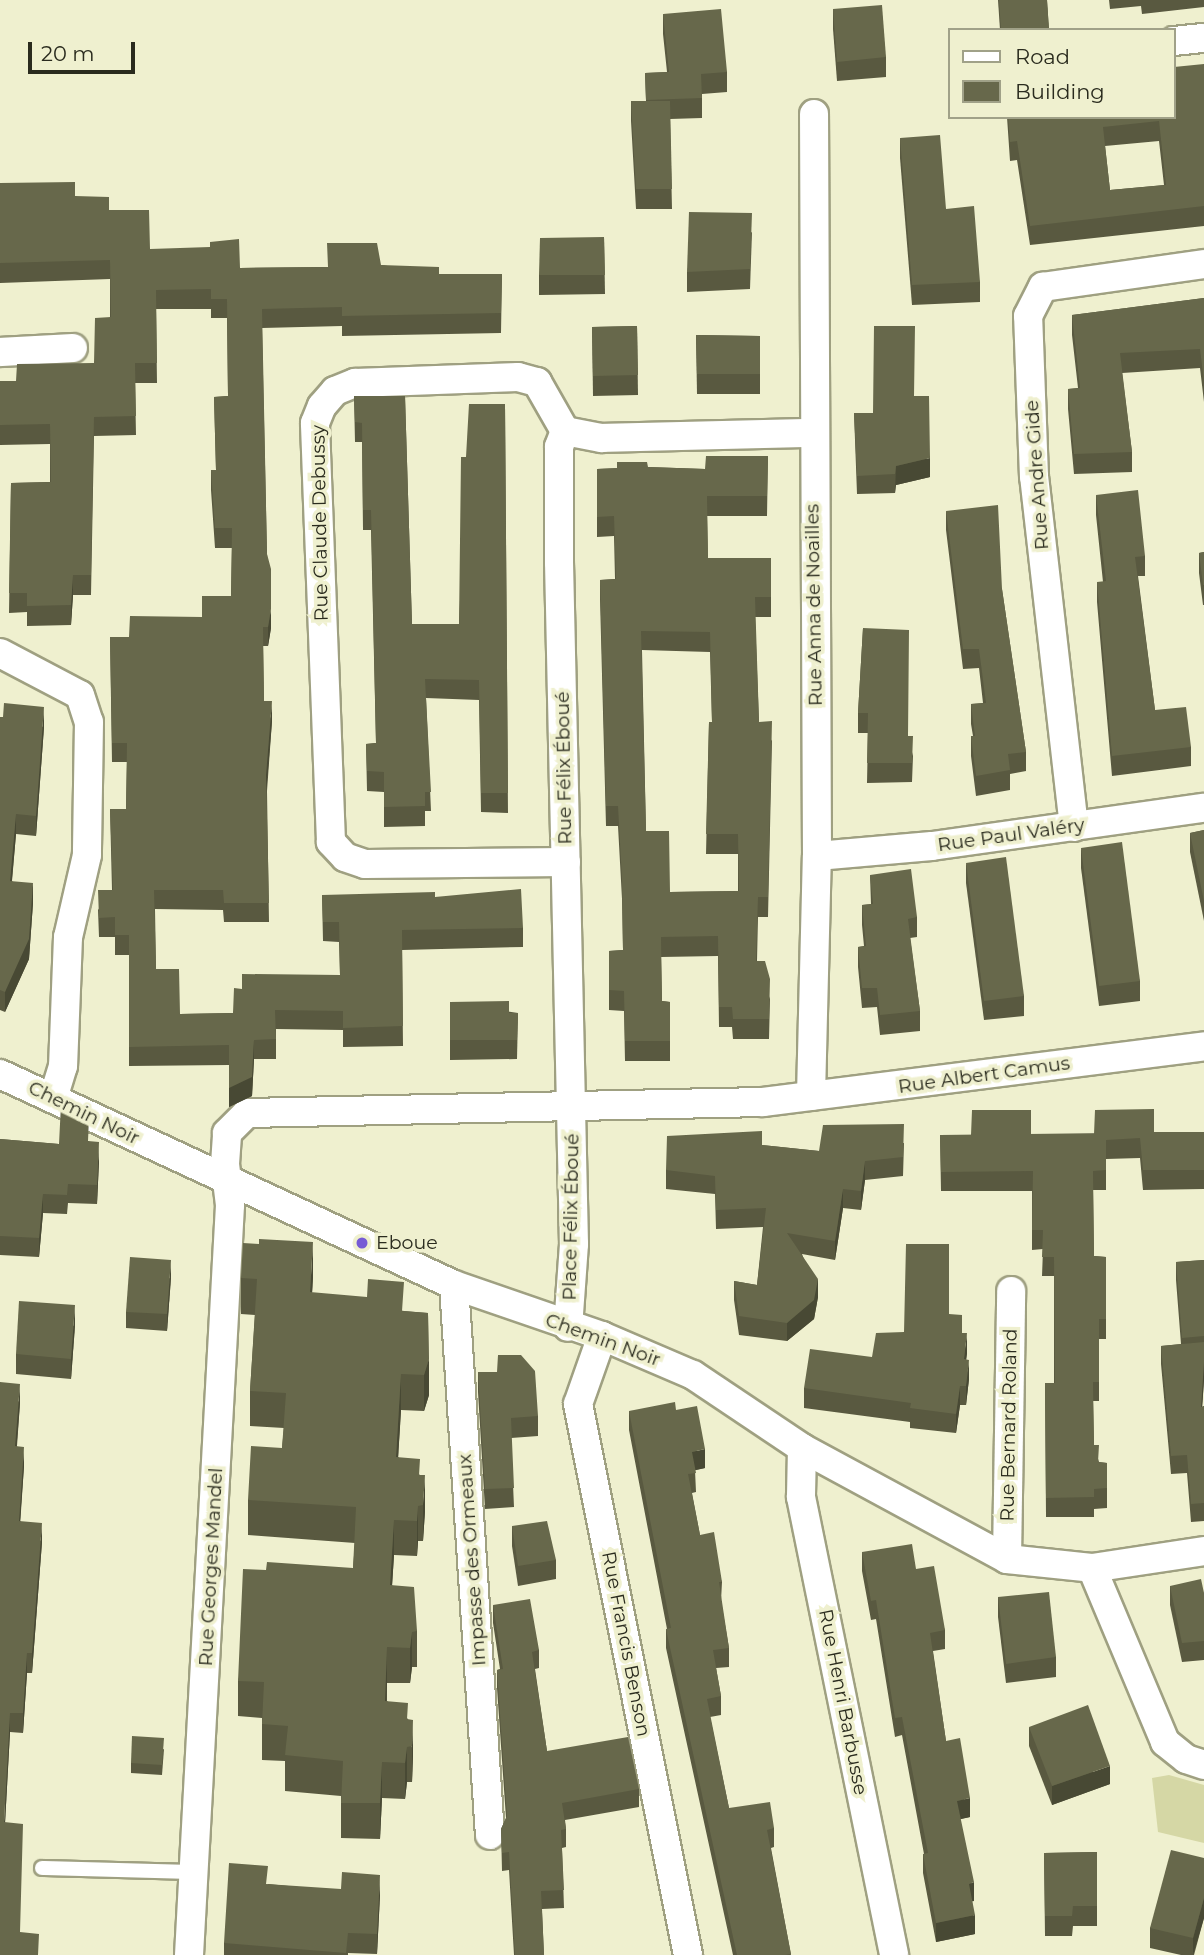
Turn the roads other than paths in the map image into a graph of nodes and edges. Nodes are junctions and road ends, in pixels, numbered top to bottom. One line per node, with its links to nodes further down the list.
1 (1204, 38): 2 (street)
2 (1176, 41)
3 (814, 114): 8 (street, Rue Anna de Noailles)
4 (1204, 264): 11 (street, Rue Andre Gide)
5 (73, 348): 6 (street)
6 (0, 352)
7 (565, 431): 8 (street); 13 (street, Rue Félix Éboué); 13 (street, Rue Claude Debussy)
8 (812, 433): 12 (street, Rue Anna de Noailles)
9 (0, 653): 17 (street)
10 (1204, 808): 11 (street, Rue Paul Valéry)
11 (1074, 827): 12 (street, Rue Paul Valéry)
12 (817, 856): 16 (street, Rue Anna de Noailles)
13 (566, 862): 18 (street, Rue Félix Éboué)
14 (1204, 1046): 16 (street, Rue Albert Camus)
15 (0, 1074): 17 (street, Chemin Noir)
16 (811, 1096): 18 (street, Rue Albert Camus)
17 (53, 1098): 19 (street, Chemin Noir)
18 (572, 1106): 19 (street, Rue Georges Mandel); 22 (street, Place Félix Éboué)
19 (224, 1181): 20 (street, Chemin Noir); 31 (street, Rue Georges Mandel)
20 (454, 1284): 22 (street, Chemin Noir); 29 (street, Impasse des Ormeaux)
21 (1011, 1292): 26 (street, Rue Bernard Roland)
22 (568, 1328): 23 (street, Chemin Noir)
23 (602, 1336): 24 (street, Chemin Noir); 33 (street, Rue Francis Benson)
24 (802, 1448): 26 (street, Chemin Noir); 34 (street, Rue Henri Barbusse)
25 (1204, 1551): 27 (street, Chemin Noir)
26 (1007, 1559): 27 (street, Chemin Noir)
27 (1092, 1567): 28 (street)
28 (1204, 1765)
29 (490, 1835)
30 (42, 1868): 31 (lane)
31 (194, 1872): 32 (street, Rue Georges Mandel)
32 (189, 1955)
33 (688, 1955)
34 (894, 1955)

